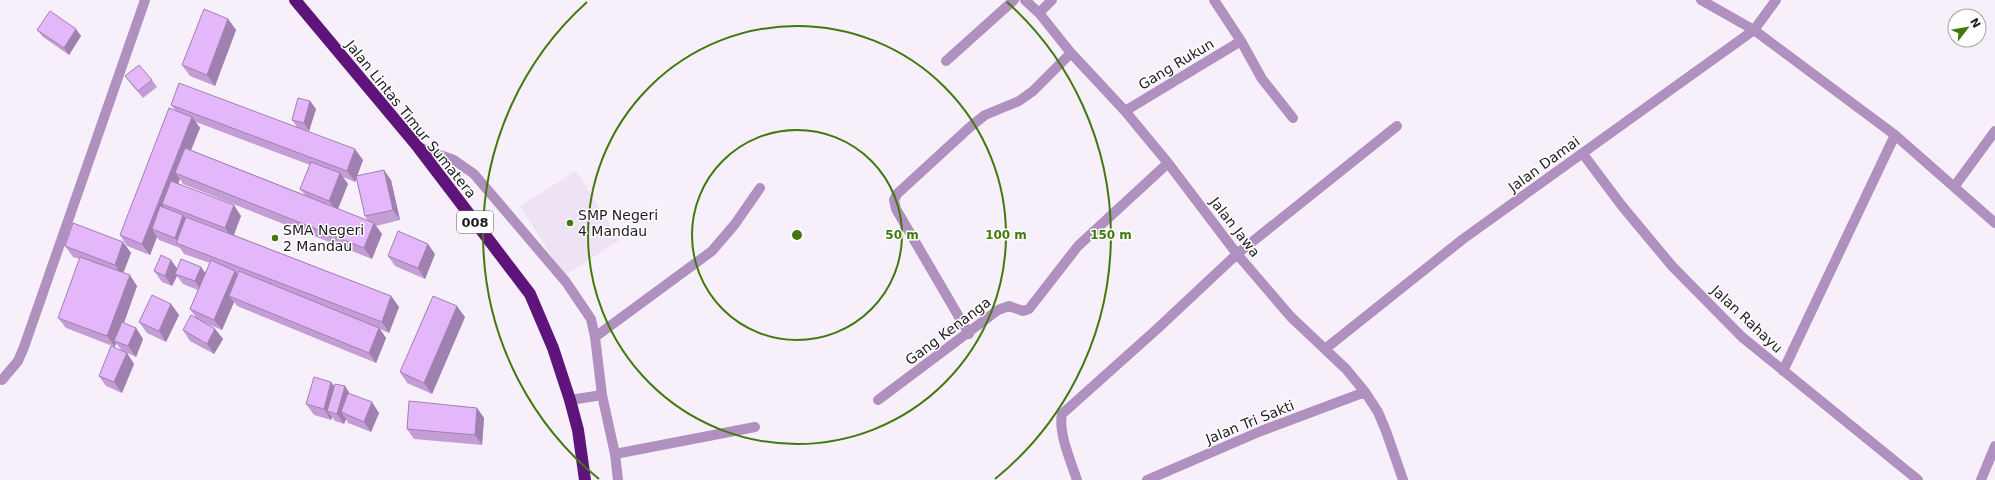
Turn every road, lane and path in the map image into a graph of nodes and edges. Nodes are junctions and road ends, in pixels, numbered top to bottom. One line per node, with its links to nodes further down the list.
1 (145, 0): 30 (street)
2 (295, 0): 19 (highway, Jalan Lintas Timur Sumatera / 008)
3 (1014, 0): 13 (street)
4 (1025, 0): 9 (street, Jalan Jawa)
5 (1052, 0): 9 (street)
6 (1214, 0): 11 (street)
7 (1701, 0): 10 (street)
8 (1776, 0): 10 (street, Jalan Damai)
9 (1039, 13): 12 (street, Jalan Jawa)
10 (1754, 30): 18 (street); 20 (street, Jalan Damai)
11 (1241, 41): 14 (street, Gang Rukun); 15 (street)
12 (1071, 53): 14 (street, Jalan Jawa); 26 (street)
13 (946, 62)
14 (1125, 111): 21 (street, Jalan Jawa)
15 (1293, 118)
16 (1398, 126): 25 (street)
17 (1995, 131): 22 (street)
18 (1895, 135): 22 (street); 29 (street)
19 (418, 147): 27 (street); 33 (highway, Jalan Lintas Timur Sumatera / 008)
20 (1584, 154): 28 (street, Jalan Damai); 29 (street, Jalan Rahayu)
21 (1168, 163): 25 (street, Jalan Jawa); 26 (street, Gang Kenanga)
22 (1954, 187): 24 (street)
23 (760, 188): 27 (street)
24 (1995, 223)
25 (1237, 254): 28 (street, Jalan Jawa); 40 (street)
26 (969, 334): 34 (street, Gang Kenanga)
27 (595, 336): 32 (street)
28 (1325, 349): 31 (street, Jalan Jawa)
29 (1783, 371): 43 (street, Jalan Rahayu)
30 (2, 380)
31 (1365, 392): 41 (street, Jalan Tri Sakti); 42 (street, Jalan Jawa)
32 (602, 395): 33 (street); 37 (street)
33 (570, 400): 38 (highway, Jalan Lintas Timur Sumatera / 008)
34 (878, 400)
35 (755, 428): 37 (street)
36 (1995, 446): 44 (street)
37 (616, 454): 39 (street)
38 (585, 480)
39 (618, 480)
40 (1077, 480)
41 (1147, 480)
42 (1404, 480)
43 (1918, 480)
44 (1981, 480)

